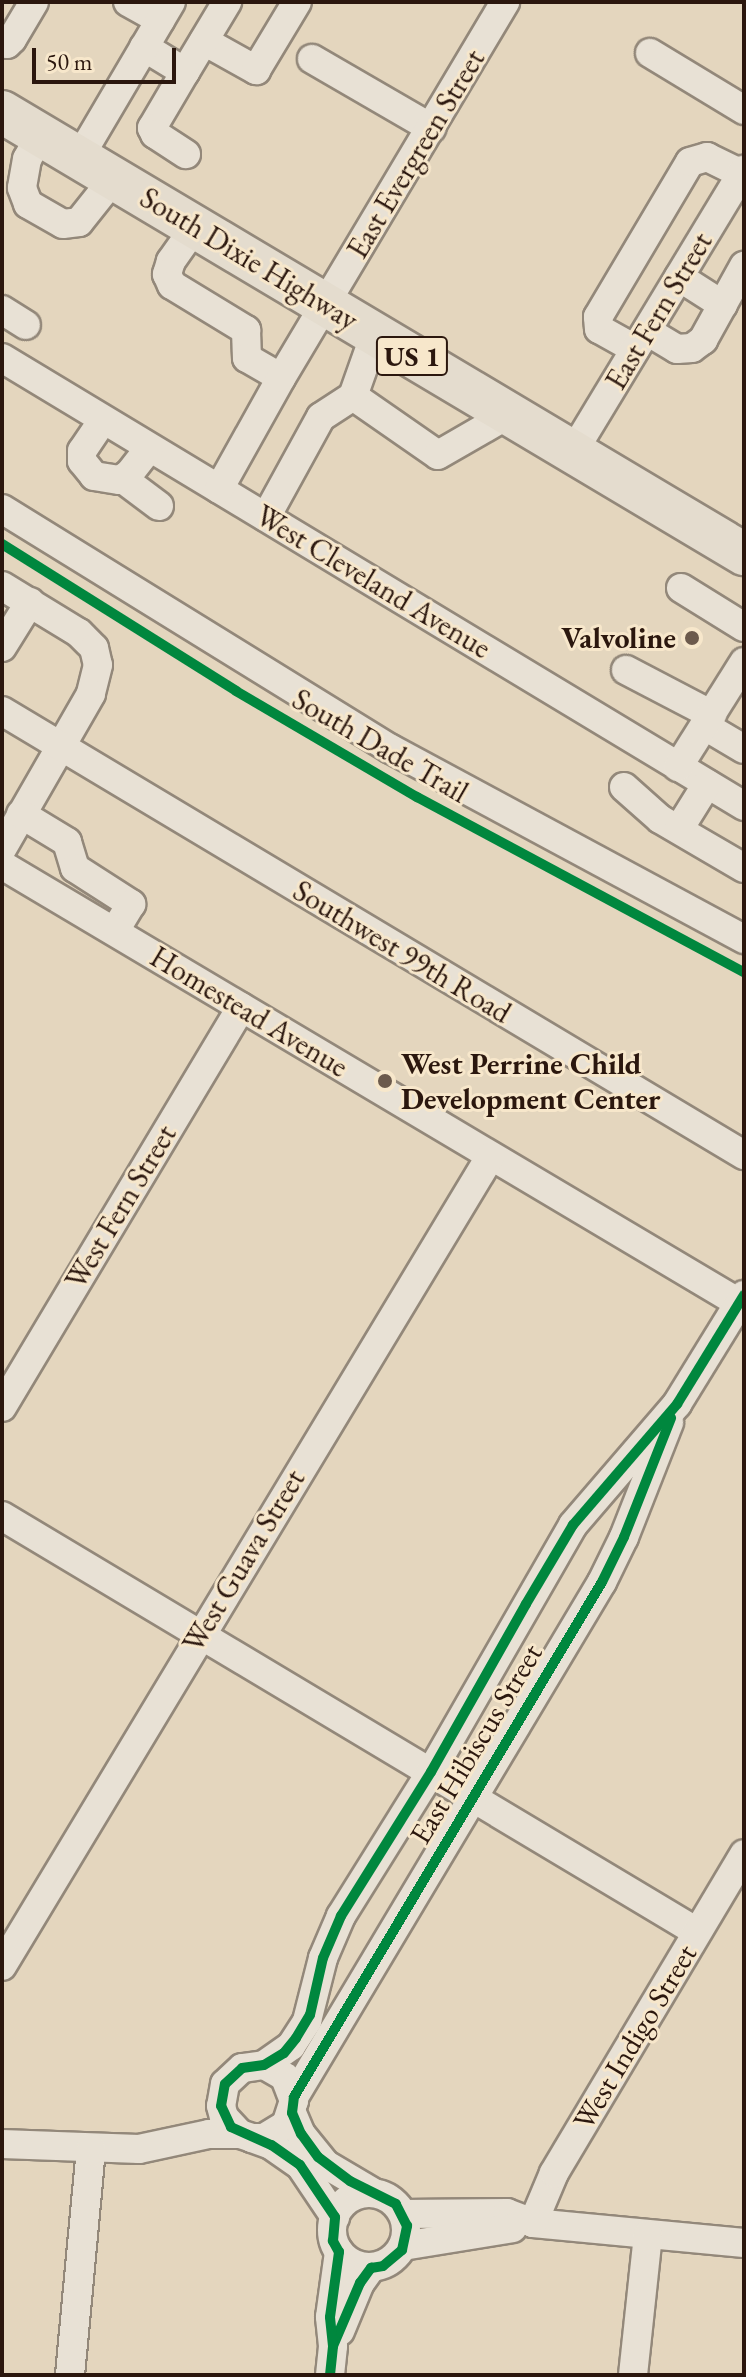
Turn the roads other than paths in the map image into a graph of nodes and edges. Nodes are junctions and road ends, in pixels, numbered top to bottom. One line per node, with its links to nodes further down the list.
1 (34, 2): 8 (street)
2 (128, 2): 6 (street)
3 (227, 2): 7 (street)
4 (297, 2): 7 (street)
5 (505, 2): 15 (street, East Evergreen Street)
6 (165, 11): 9 (street)
7 (204, 41): 12 (street)
8 (2, 42)
9 (144, 47): 12 (street); 18 (street)
10 (650, 53): 13 (street)
11 (312, 59): 15 (street)
12 (185, 72): 17 (street)
13 (744, 110)
14 (2, 112): 16 (highway, South Dixie Highway / US 1)
15 (431, 128): 23 (street, East Evergreen Street)
16 (40, 135): 18 (highway, South Dixie Highway / US 1); 18 (street)
17 (186, 154)
18 (97, 168): 20 (highway, South Dixie Highway / US 1)
19 (743, 172): 22 (street, East Fern Street); 28 (street)
20 (195, 227): 23 (highway, South Dixie Highway / US 1); 30 (street)
21 (744, 266): 24 (street)
22 (679, 277): 24 (street); 28 (street, East Fern Street)
23 (326, 305): 27 (highway, South Dixie Highway / US 1); 30 (street, East Evergreen Street)
24 (723, 305): 28 (street)
25 (2, 310): 26 (street)
26 (26, 325)
27 (375, 334): 31 (street); 32 (highway, South Dixie Highway / US 1)
28 (641, 340): 35 (street, East Fern Street)
29 (2, 358): 33 (street, West Cleveland Avenue)
30 (281, 378): 37 (street, East Evergreen Street)
31 (353, 396): 32 (street); 40 (street)
32 (509, 414): 35 (highway, South Dixie Highway / US 1)
33 (103, 420): 34 (street, West Cleveland Avenue); 36 (street)
34 (149, 448): 36 (street); 37 (street, West Cleveland Avenue)
35 (573, 452): 41 (highway, South Dixie Highway / US 1)
36 (123, 479): 38 (street)
37 (219, 489): 40 (street, West Cleveland Avenue)
38 (159, 506)
39 (2, 509): 65 (street)
40 (266, 517): 53 (street, West Cleveland Avenue)
41 (744, 554)
42 (2, 586): 44 (street)
43 (681, 588): 45 (street)
44 (30, 602): 46 (street); 51 (street)
45 (744, 627)
46 (2, 647)
47 (744, 662): 50 (street)
48 (626, 670): 50 (street)
49 (2, 711): 51 (street, Southwest 99th Road)
50 (708, 720): 52 (street); 53 (street)
51 (61, 748): 57 (street); 67 (street, Southwest 99th Road)
52 (744, 749)
53 (678, 767): 54 (street, West Cleveland Avenue)
54 (707, 784): 56 (street, West Cleveland Avenue); 58 (street)
55 (624, 787): 58 (street)
56 (744, 806)
57 (21, 814): 59 (street); 62 (street)
58 (679, 829): 61 (street)
59 (2, 849)
60 (2, 865): 63 (street, Homestead Avenue)
61 (744, 868)
62 (92, 880): 63 (street); 64 (street)
63 (75, 906): 64 (street, Homestead Avenue)
64 (115, 931): 66 (street, Homestead Avenue)
65 (744, 939)
66 (241, 1007): 68 (street, Homestead Avenue); 71 (street, West Fern Street)
67 (744, 1155)
68 (490, 1157): 69 (street, Homestead Avenue); 73 (street, West Guava Street)
69 (742, 1302): 70 (street, East Hibiscus Street)
70 (677, 1404): 74 (street, East Hibiscus Street); 75 (street, East Hibiscus Street)
71 (2, 1407)
72 (2, 1516): 73 (street)
73 (200, 1632): 74 (street); 78 (street, West Guava Street)
74 (431, 1772): 75 (street); 79 (street, East Hibiscus Street)
75 (471, 1798): 77 (street); 81 (street, East Hibiscus Street)
76 (744, 1854): 77 (street, West Indigo Street)
77 (697, 1932): 88 (street, West Indigo Street)
78 (2, 1966)
79 (264, 2065): 80 (street); 81 (street)
80 (221, 2095): 82 (street); 84 (street)
81 (293, 2105): 82 (street); 85 (street)
82 (246, 2136): 84 (street); 87 (street)
83 (2, 2144): 84 (street)
84 (101, 2146): 95 (street)
85 (374, 2193): 86 (street); 87 (street)
86 (403, 2214): 88 (street); 91 (street)
87 (335, 2217): 92 (street)
88 (533, 2223): 89 (street); 91 (street)
89 (648, 2235): 90 (street); 97 (street)
90 (744, 2243)
91 (403, 2246): 93 (street)
92 (339, 2252): 93 (street); 94 (street)
93 (371, 2268): 94 (street)
94 (333, 2346): 96 (street)
95 (70, 2375)
96 (330, 2375)
97 (633, 2375)

